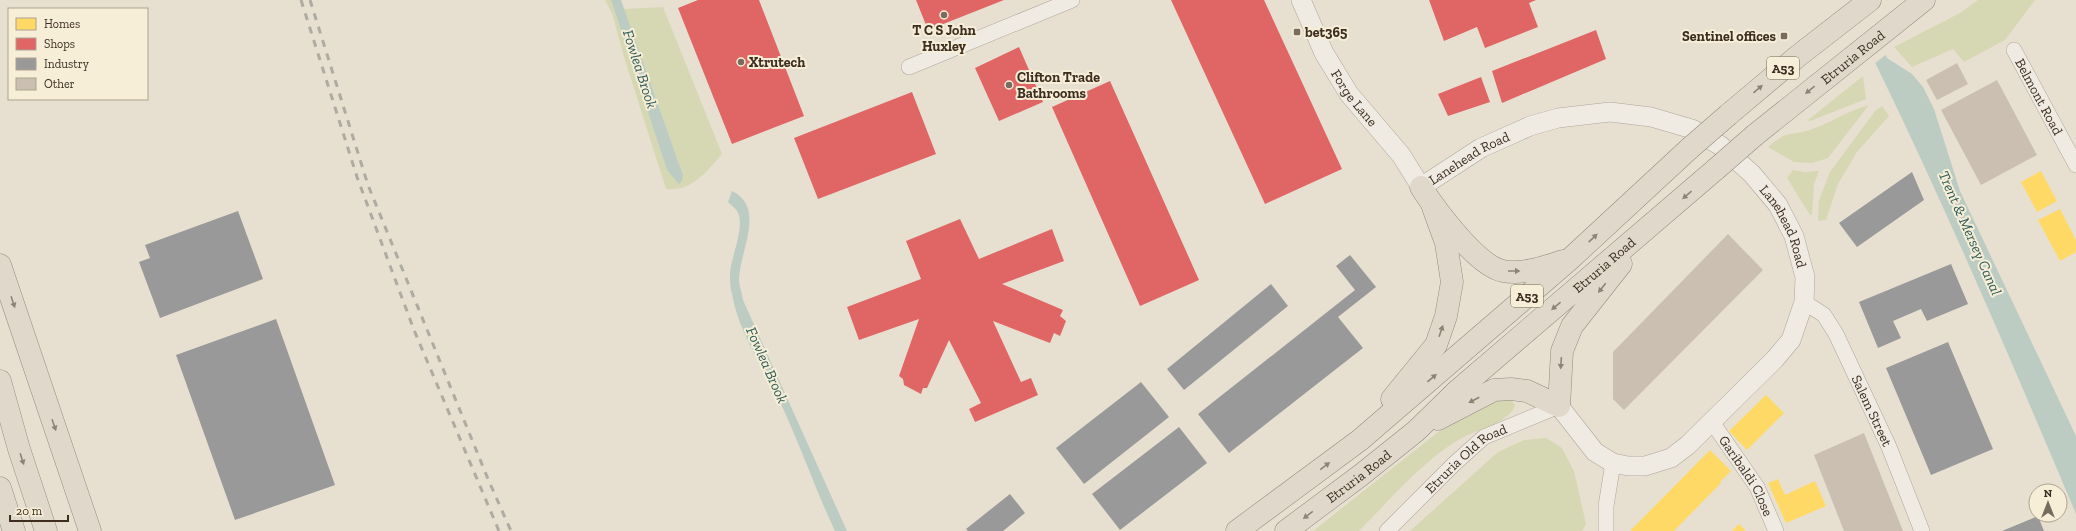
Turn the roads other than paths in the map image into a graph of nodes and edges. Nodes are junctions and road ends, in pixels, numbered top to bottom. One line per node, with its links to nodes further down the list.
1 (1072, 0): 6 (street)
2 (1301, 0): 8 (street, Forge Lane)
3 (1870, 0): 11 (highway, Etruria Road / A53, one-way to 3, bridge)
4 (1924, 0): 10 (highway, Etruria Road / A53, one-way to 10, bridge)
5 (2014, 50): 7 (street, Belmont Road)
6 (909, 67)
7 (2076, 165)
8 (1421, 187): 9 (highway); 13 (street, Lanehead Road)
9 (1433, 206): 11 (highway, one-way to 11); 18 (highway, one-way to 9)
10 (1652, 225): 15 (highway, one-way to 15); 17 (highway, Etruria Road / A53, one-way to 17)
11 (1569, 260): 18 (highway, Etruria Road / A53, one-way to 11)
12 (0, 265): 23 (highway, one-way to 23)
13 (1804, 302): 16 (street, Lanehead Road); 29 (street, Salem Street)
14 (0, 381): 22 (highway, one-way to 22)
15 (1559, 406): 17 (highway, one-way to 17); 19 (street, Lanehead Road); 26 (street, Etruria Old Road)
16 (1712, 422): 19 (street, Lanehead Road); 28 (street, Garibaldi Close)
17 (1416, 431): 25 (highway, Etruria Road / A53, one-way to 25)
18 (1360, 440): 24 (highway, Etruria Road / A53, one-way to 18)
19 (1613, 463): 27 (street)
20 (0, 488): 21 (highway)
21 (14, 531)
22 (46, 531)
23 (90, 531)
24 (1237, 531)
25 (1286, 531)
26 (1387, 531)
27 (1606, 531)
28 (1776, 531)
29 (1922, 531)

